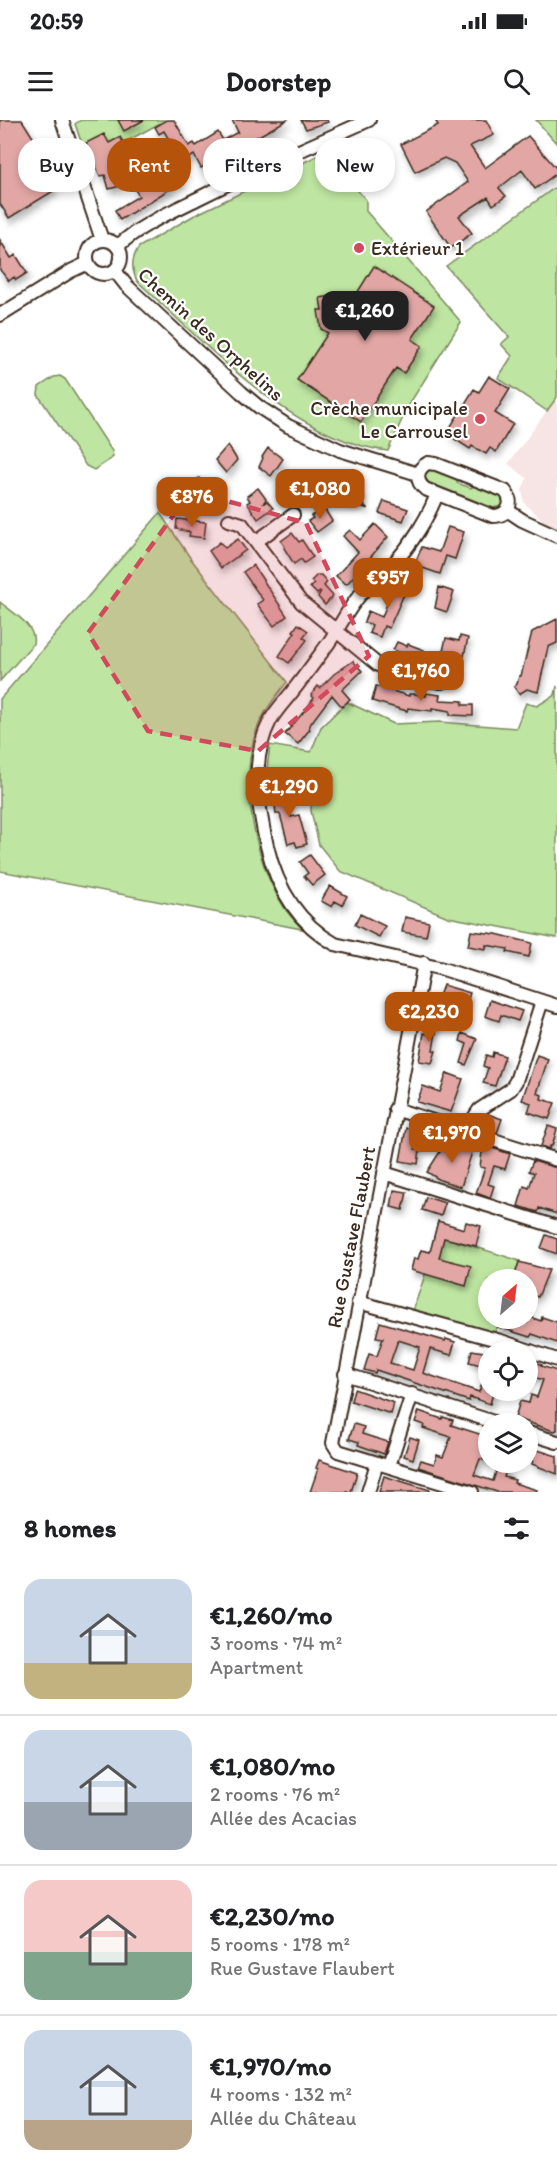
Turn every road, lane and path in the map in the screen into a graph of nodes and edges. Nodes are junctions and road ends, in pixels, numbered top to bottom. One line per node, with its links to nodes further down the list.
1 (62, 120): 3 (street)
2 (369, 120): 4 (street)
3 (102, 240): 4 (street); 5 (street)
4 (118, 246): 6 (street)
5 (88, 263): 6 (street); 7 (street)
6 (115, 271): 8 (street, Chemin des Orphelins)
7 (2, 309)
8 (418, 474): 9 (street); 10 (street)
9 (437, 494): 10 (street); 15 (street)
10 (507, 510): 13 (street)
11 (293, 515): 14 (street)
12 (229, 520): 14 (street)
13 (557, 536)
14 (257, 541): 15 (street)
15 (336, 632): 16 (street); 17 (street)
16 (454, 678)
17 (424, 963): 18 (street); 20 (street, Rue Gustave Flaubert)
18 (542, 1001): 19 (street); 21 (street)
19 (557, 1006)
20 (395, 1109): 21 (street); 23 (street, Rue Gustave Flaubert)
21 (466, 1130): 22 (street)
22 (557, 1160)
23 (384, 1173): 24 (street); 25 (street, Rue Gustave Flaubert)
24 (557, 1227)
25 (358, 1302): 26 (street); 27 (street, Rue Gustave Flaubert)
26 (557, 1360)
27 (345, 1374): 28 (street); 32 (street, Rue Gustave Flaubert)
28 (411, 1394): 29 (street); 32 (street)
29 (478, 1416)
30 (538, 1436): 31 (street)
31 (557, 1442)
32 (383, 1465): 33 (street); 34 (street)
33 (368, 1492)
34 (472, 1492)

